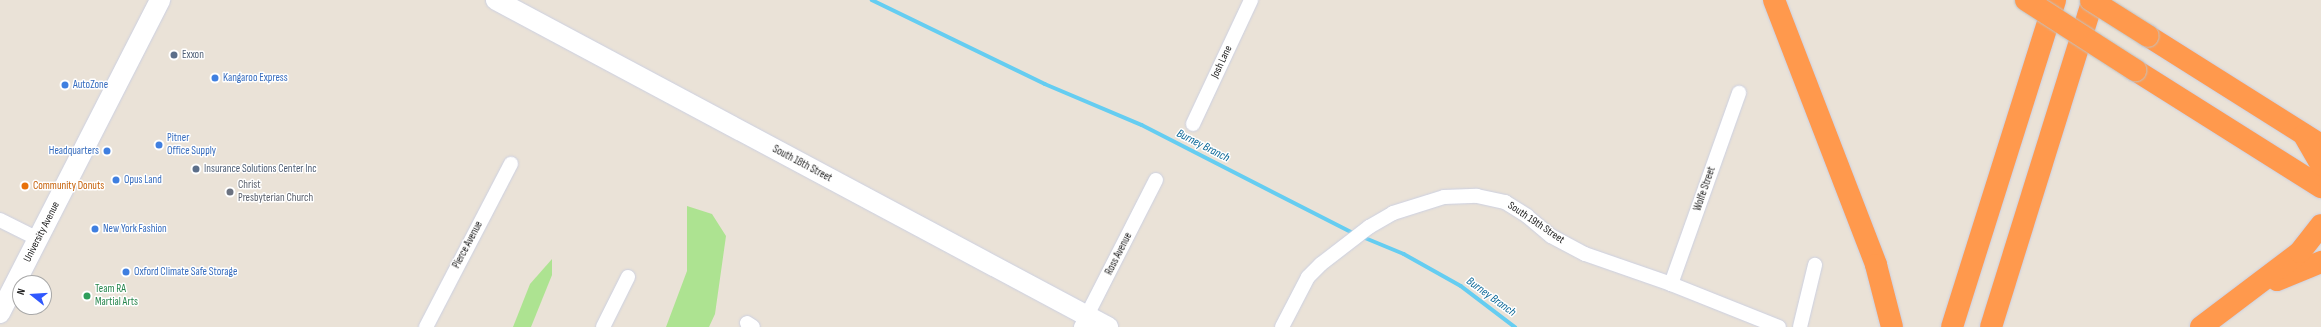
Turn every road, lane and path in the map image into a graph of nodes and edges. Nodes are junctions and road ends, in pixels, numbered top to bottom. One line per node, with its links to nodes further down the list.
1 (160, 0): 18 (street, University Avenue)
2 (496, 0): 25 (street, South 18th Street)
3 (1251, 0): 9 (street, Josh Lane)
4 (1774, 0): 32 (highway)
5 (2026, 0): 13 (highway, bridge)
6 (2055, 0): 33 (highway)
7 (2092, 0): 10 (highway, bridge); 34 (highway)
8 (1739, 93): 22 (street, Wolfe Street)
9 (1193, 124)
10 (2312, 139): 12 (highway)
11 (511, 164): 26 (street, Pierce Avenue)
12 (2321, 165)
13 (2311, 177): 15 (highway)
14 (1156, 180): 25 (street, Ross Avenue)
15 (2321, 187)
16 (0, 220): 18 (street)
17 (2321, 225): 23 (highway)
18 (38, 239): 24 (street, University Avenue)
19 (2321, 262): 23 (highway)
20 (1816, 265): 31 (street)
21 (628, 277): 27 (street)
22 (1671, 284): 29 (street, South 19th Street); 30 (street, South 19th Street)
23 (2247, 293): 35 (highway)
24 (0, 314)
25 (1084, 322): 28 (street, South 18th Street)
26 (426, 327)
27 (603, 327)
28 (1108, 327)
29 (1282, 327)
30 (1779, 327)
31 (1800, 327)
32 (1892, 327)
33 (1952, 327)
34 (1991, 327)
35 (2201, 327)

